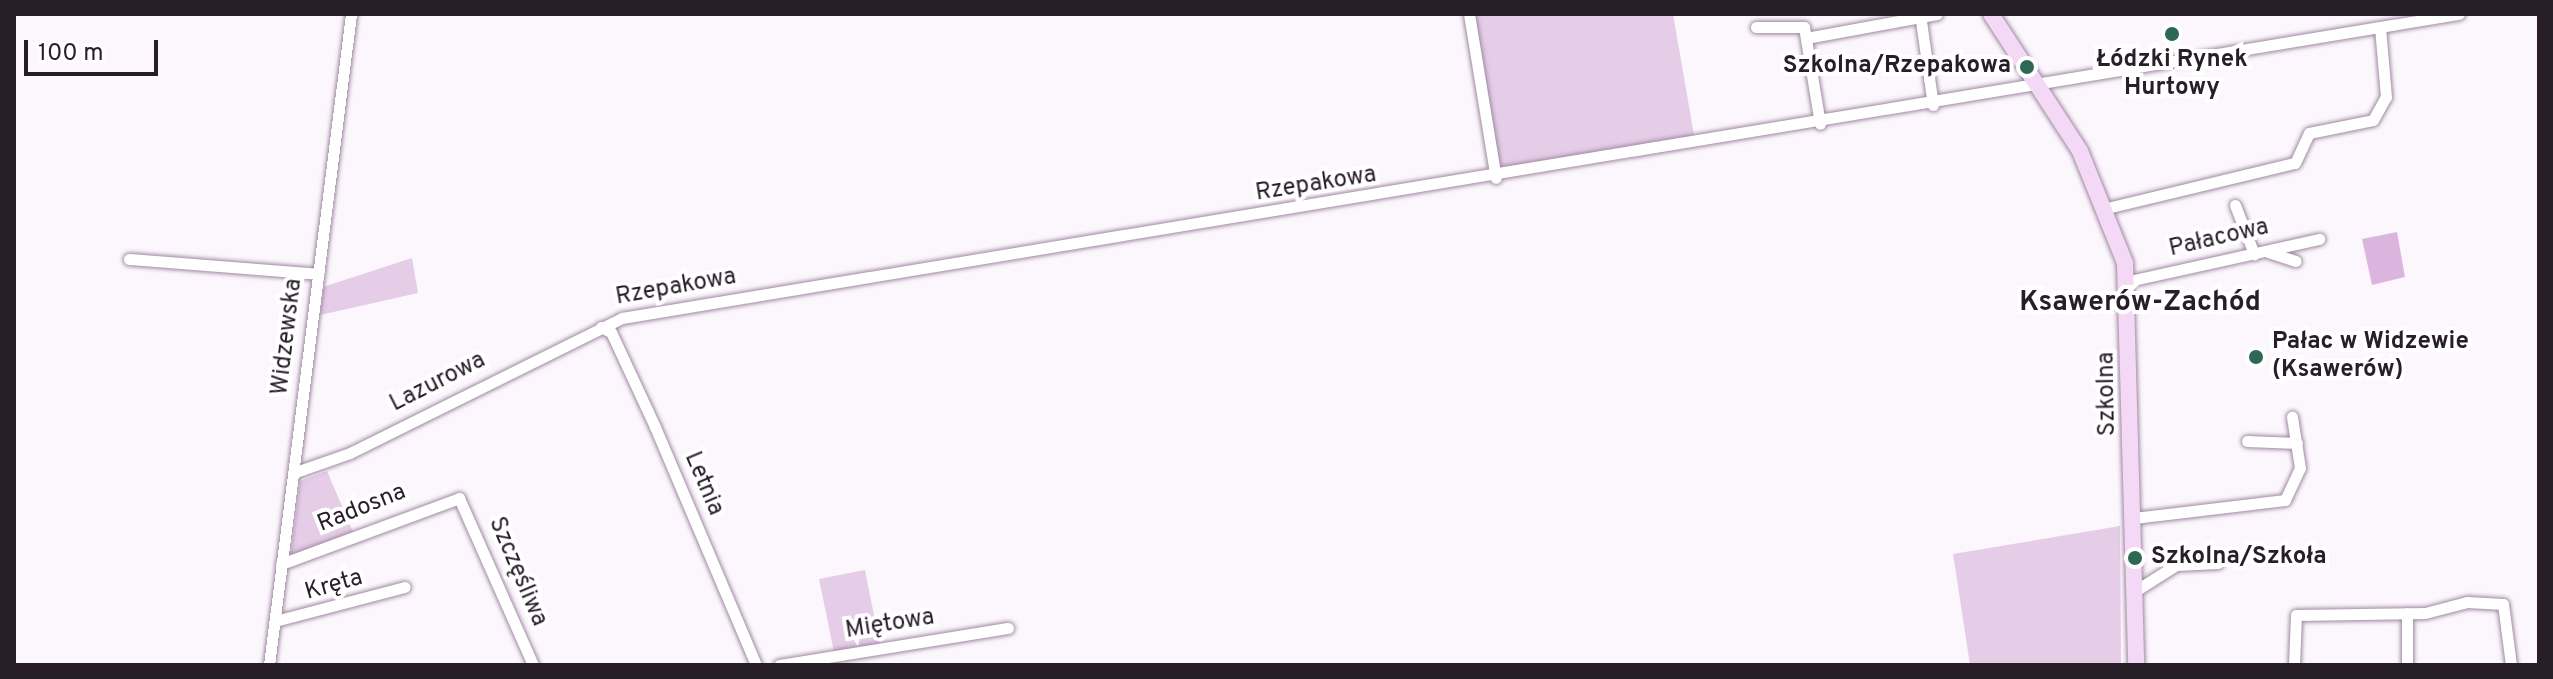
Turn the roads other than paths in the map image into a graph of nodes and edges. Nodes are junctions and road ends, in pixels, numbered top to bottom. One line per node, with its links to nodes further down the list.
1 (351, 14): 20 (street, Widzewska)
2 (1469, 14): 13 (street)
3 (1937, 14): 6 (street)
4 (1991, 14): 10 (street, Szkolna)
5 (2459, 14): 8 (street, Rzepakowa)
6 (1920, 15): 9 (street); 11 (street)
7 (1756, 27): 9 (street)
8 (2380, 27): 10 (street, Rzepakowa); 15 (street)
9 (1806, 38): 12 (street)
10 (2037, 82): 11 (street, Rzepakowa); 15 (street, Szkolna)
11 (1933, 105): 12 (street, Rzepakowa)
12 (1820, 124): 13 (street, Rzepakowa)
13 (1496, 178): 22 (street, Rzepakowa)
14 (2235, 205): 17 (street)
15 (2107, 208): 21 (street, Szkolna)
16 (2319, 239): 17 (street, Pałacowa)
17 (2259, 253): 19 (street); 21 (street, Pałacowa)
18 (129, 259): 20 (street)
19 (2296, 261)
20 (318, 274): 26 (street, Widzewska)
21 (2129, 281): 28 (street, Szkolna)
22 (601, 327): 26 (street, Lazurowa); 38 (street, Letnia)
23 (2292, 417): 25 (street)
24 (2247, 441): 25 (street)
25 (2297, 443): 28 (street)
26 (293, 473): 30 (street, Widzewska)
27 (459, 498): 30 (street, Radosna); 37 (street, Szczęśliwa)
28 (2134, 518): 32 (street, Szkolna)
29 (2218, 563): 32 (street)
30 (281, 564): 34 (street, Widzewska)
31 (405, 587): 34 (street, Kręta)
32 (2135, 591): 40 (street, Szkolna)
33 (2407, 613): 41 (street); 42 (street); 43 (street)
34 (275, 621): 36 (street, Widzewska)
35 (1008, 628): 39 (street, Miętowa)
36 (269, 665)
37 (533, 665)
38 (756, 665)
39 (779, 665)
40 (2136, 665)
41 (2294, 665)
42 (2407, 665)
43 (2511, 665)

